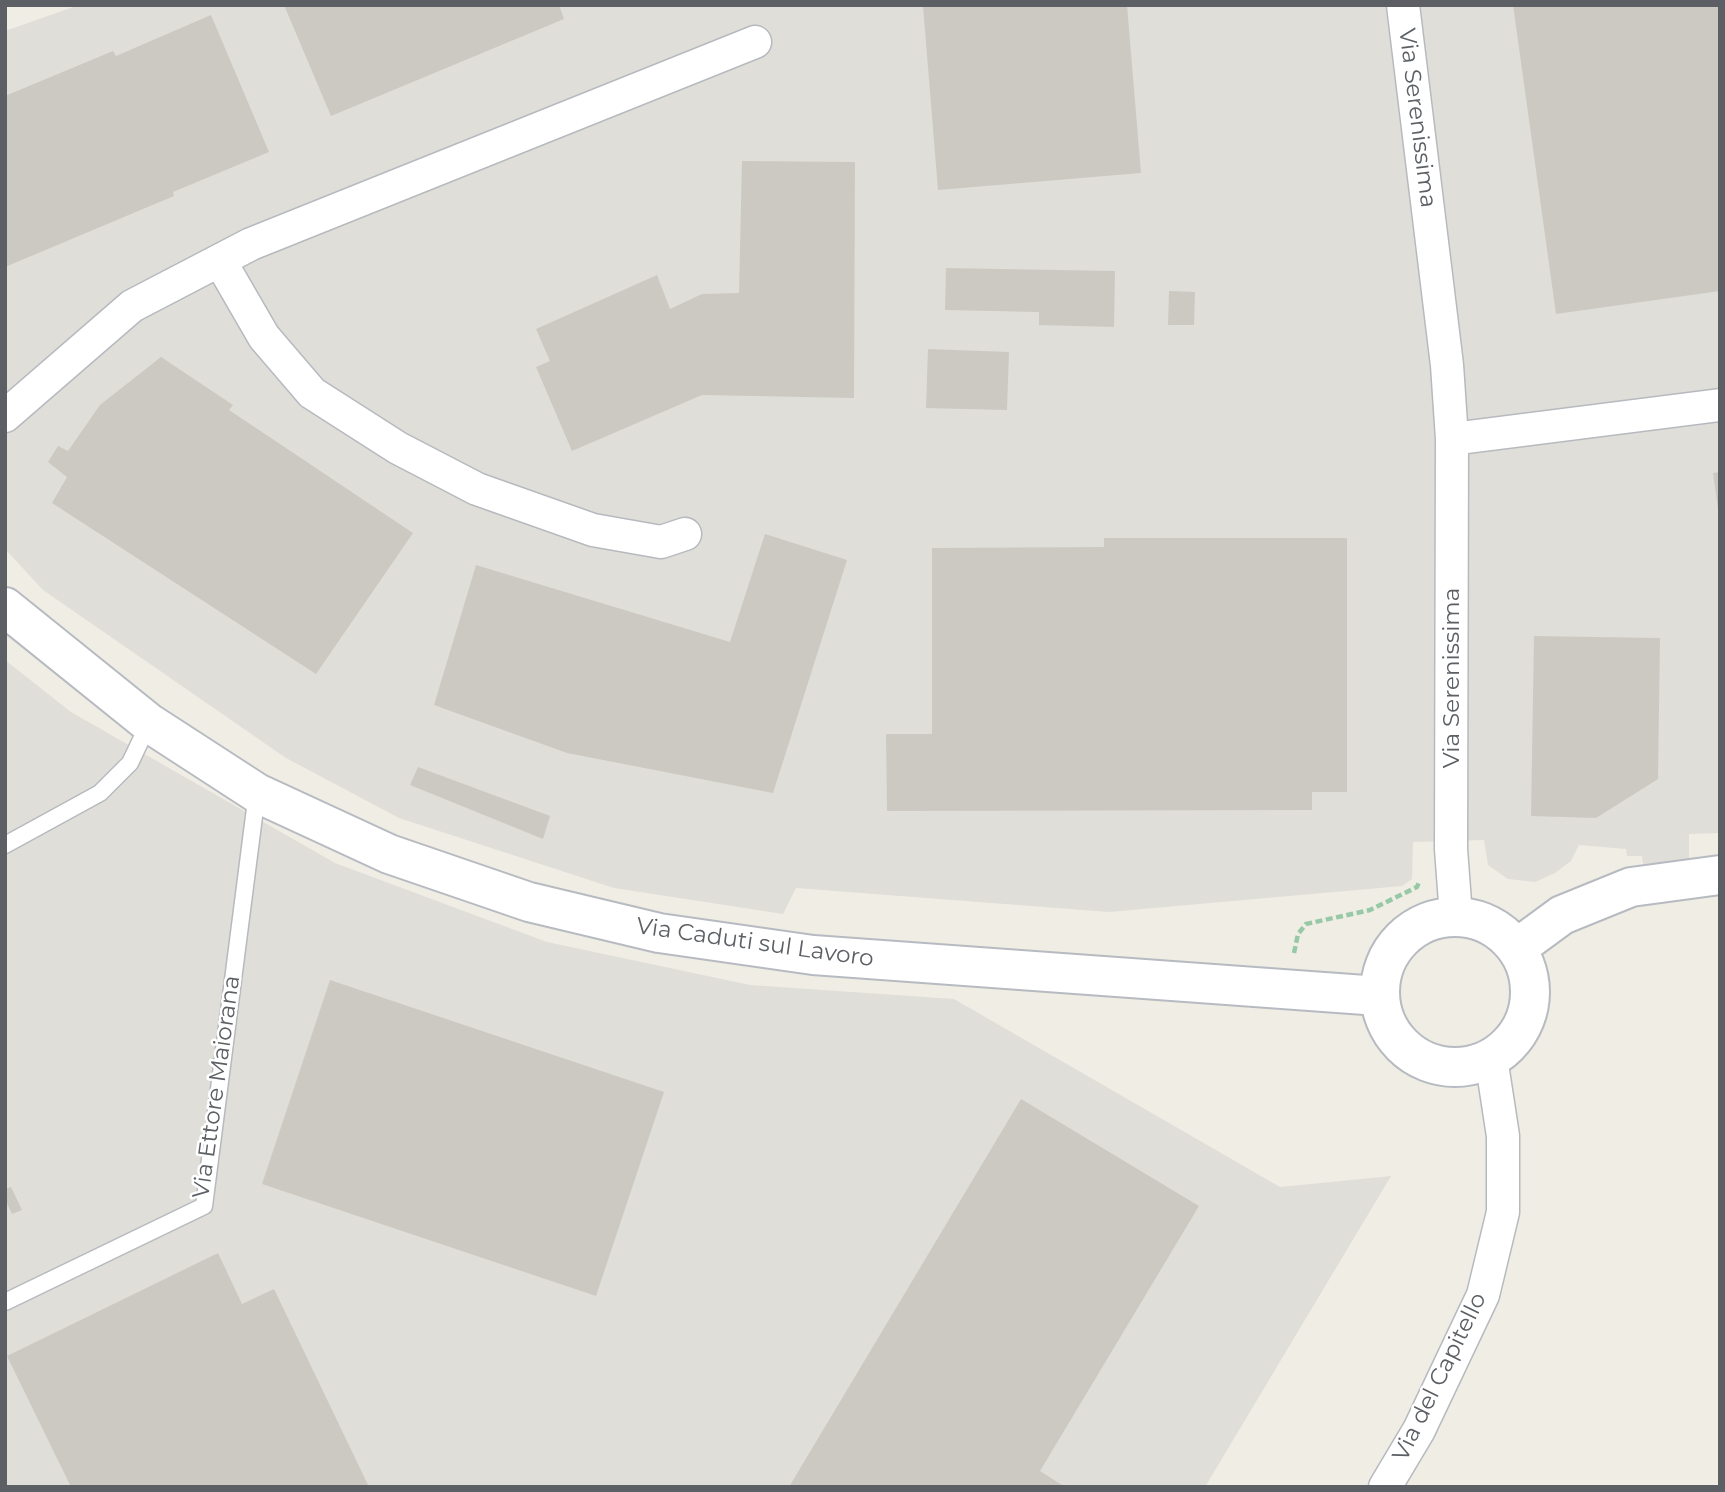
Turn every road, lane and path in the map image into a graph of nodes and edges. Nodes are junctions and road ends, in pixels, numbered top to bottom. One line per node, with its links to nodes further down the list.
1 (1402, 5): 6 (street, Via Serenissima)
2 (755, 42): 3 (street)
3 (219, 261): 5 (street); 7 (street)
4 (1720, 405): 6 (street)
5 (5, 416)
6 (1452, 439): 14 (street, Via Serenissima)
7 (685, 534)
8 (5, 607): 9 (street, Via Caduti sul Lavoro)
9 (149, 723): 10 (street, Via Caduti sul Lavoro); 11 (lane)
10 (257, 793): 17 (street, Via Caduti sul Lavoro); 19 (lane, Via Ettore Maiorana)
11 (5, 845)
12 (1420, 870): 16 (path)
13 (1720, 875): 15 (street)
14 (1456, 916): 15 (street); 17 (street)
15 (1517, 948): 18 (street)
16 (1294, 953)
17 (1379, 996): 18 (street)
18 (1490, 1058): 20 (street, Via del Capitello)
19 (5, 1302)
20 (1385, 1487)

